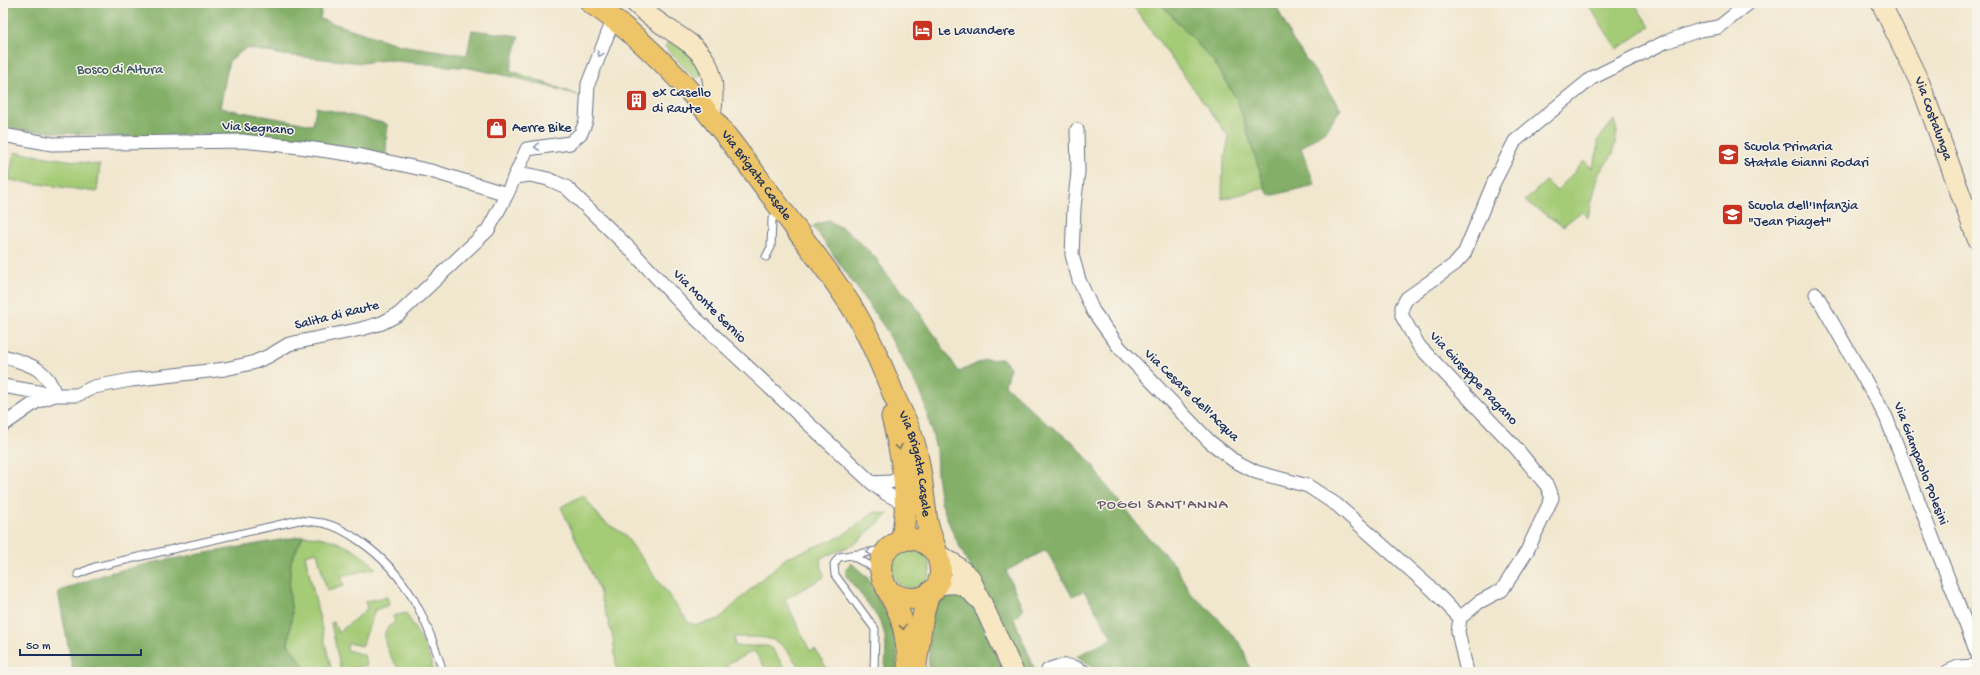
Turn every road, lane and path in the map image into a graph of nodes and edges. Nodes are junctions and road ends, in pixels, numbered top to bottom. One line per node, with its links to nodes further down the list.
1 (591, 3): 5 (main road, Via Brigata Casale)
2 (635, 3): 6 (street)
3 (1749, 3): 30 (street, Via Giuseppe Pagano)
4 (1881, 3): 12 (street, Via Costalunga)
5 (614, 18): 6 (main road, Via Brigata Casale); 9 (street, Salita di Raute, one-way to 9)
6 (711, 116): 11 (main road, Via Brigata Casale)
7 (1077, 130): 30 (street, Via Cesare dell'Acqua)
8 (3, 135): 10 (street, Via Segnano)
9 (514, 177): 10 (street, Salita di Raute); 21 (street, Via Monte Sernio)
10 (507, 194): 18 (street, Salita di Raute)
11 (782, 210): 13 (lane); 15 (main road, Via Brigata Casale)
12 (1977, 239)
13 (766, 257)
14 (1816, 294): 31 (street, Via Giampaolo Polesini)
15 (877, 354): 20 (main road, Via Brigata Casale, one-way to 20); 25 (main road, Via Brigata Casale)
16 (3, 356): 18 (street)
17 (3, 386): 18 (street)
18 (55, 395): 19 (street, Salita di Raute)
19 (3, 425)
20 (904, 477): 21 (street); 22 (main road, Via Brigata Casale); 25 (street)
21 (872, 483): 22 (street, Via Monte Sernio)
22 (905, 504): 23 (main road, Via Brigata Casale)
23 (894, 545): 24 (lane, one-way to 24); 25 (main road, Via Brigata Casale); 27 (main road, Via Brigata Casale)
24 (850, 554): 27 (lane); 34 (lane)
25 (937, 554): 28 (main road, Via Brigata Casale); 29 (street)
26 (78, 574): 33 (lane)
27 (885, 583): 28 (main road); 35 (main road, one-way to 35)
28 (933, 589): 29 (street); 36 (main road, Via Brigata Casale)
29 (983, 604): 37 (street)
30 (1460, 618): 40 (street)
31 (1977, 653)
32 (1977, 666): 41 (street)
33 (443, 672)
34 (874, 672)
35 (909, 672)
36 (915, 672)
37 (1014, 672)
38 (1049, 672): 39 (street)
39 (1084, 672)
40 (1467, 672)
41 (1947, 672)

